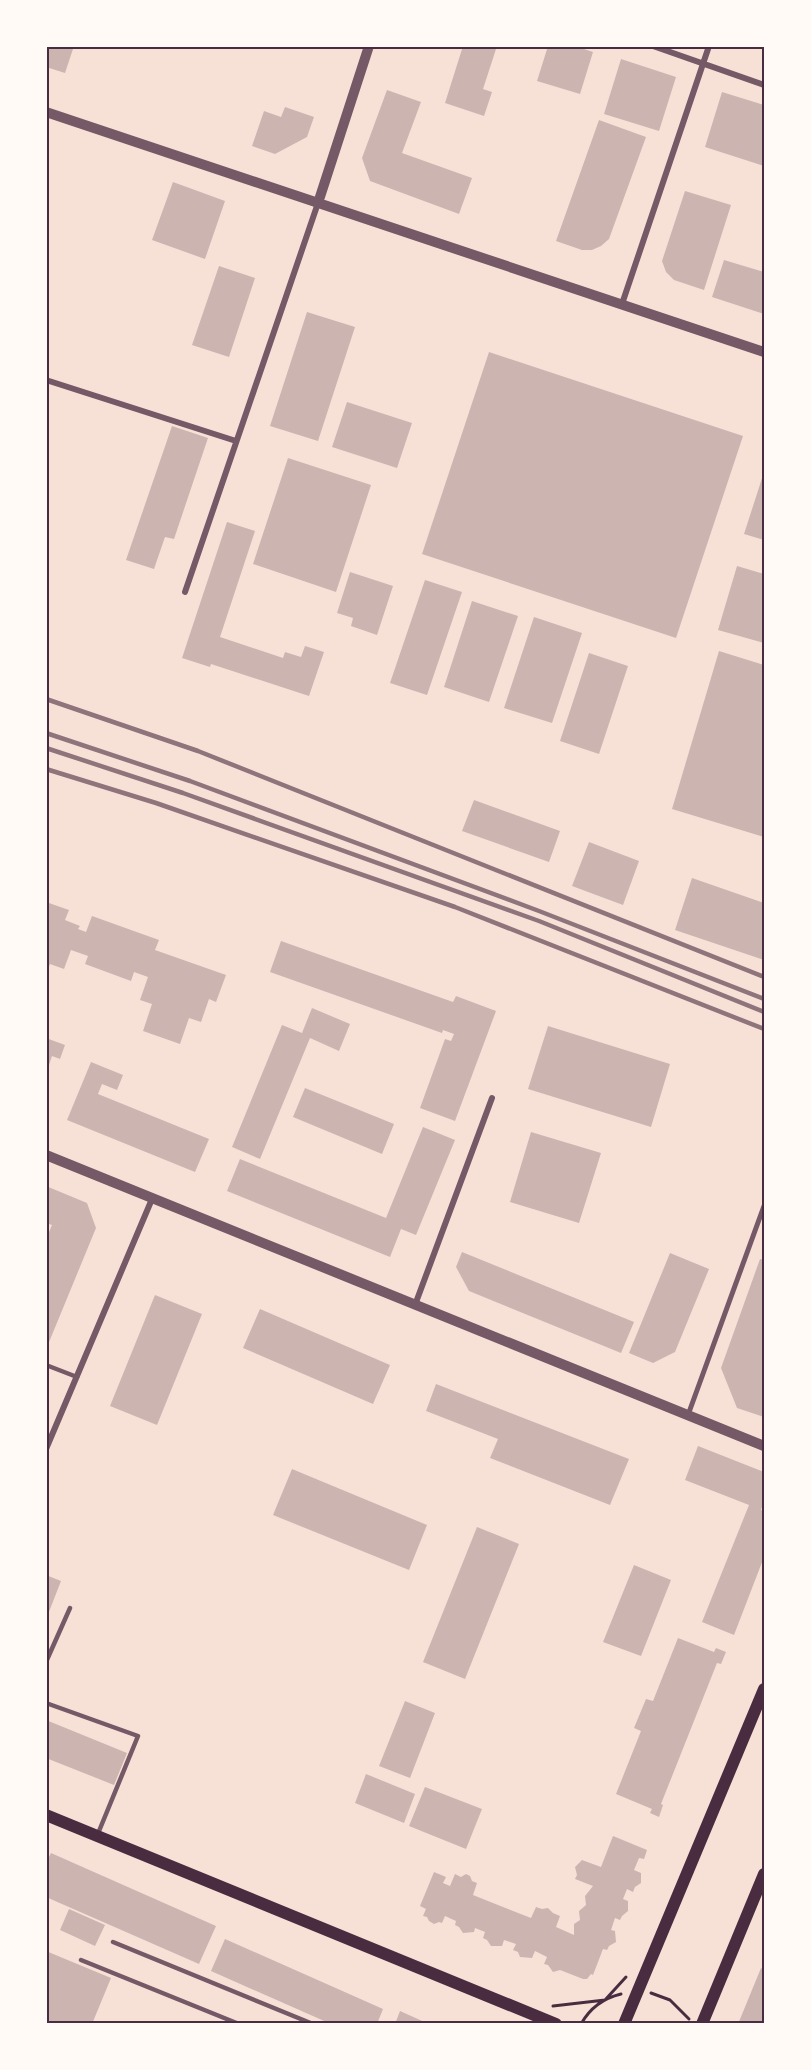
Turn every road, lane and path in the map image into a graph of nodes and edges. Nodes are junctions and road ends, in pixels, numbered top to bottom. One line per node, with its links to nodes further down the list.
1 (369, 46): 7 (street)
2 (653, 46): 4 (street)
3 (709, 46): 4 (street)
4 (703, 64): 5 (street); 8 (street)
5 (765, 84)
6 (46, 112): 7 (street)
7 (318, 203): 8 (street); 11 (street)
8 (622, 304): 9 (street)
9 (765, 352)
10 (46, 380): 11 (street)
11 (236, 441): 12 (street)
12 (185, 592)
13 (492, 1098): 17 (street)
14 (46, 1155): 15 (street)
15 (152, 1199): 17 (street); 19 (street)
16 (765, 1206): 20 (street)
17 (415, 1305): 20 (street)
18 (46, 1365): 19 (lane)
19 (77, 1377): 22 (street)
20 (688, 1415): 21 (street)
21 (765, 1446)
22 (46, 1449)
23 (70, 1608): 24 (lane)
24 (46, 1662)
25 (765, 1689): 37 (main road)
26 (46, 1703): 28 (lane)
27 (46, 1815): 28 (main road)
28 (97, 1836): 36 (main road)
29 (765, 1874): 38 (main road)
30 (113, 1942): 35 (lane)
31 (81, 1960): 34 (lane)
32 (628, 1976): 33 (path)
33 (553, 2006)
34 (239, 2024)
35 (313, 2024)
36 (556, 2024)
37 (624, 2024)
38 (702, 2024)

